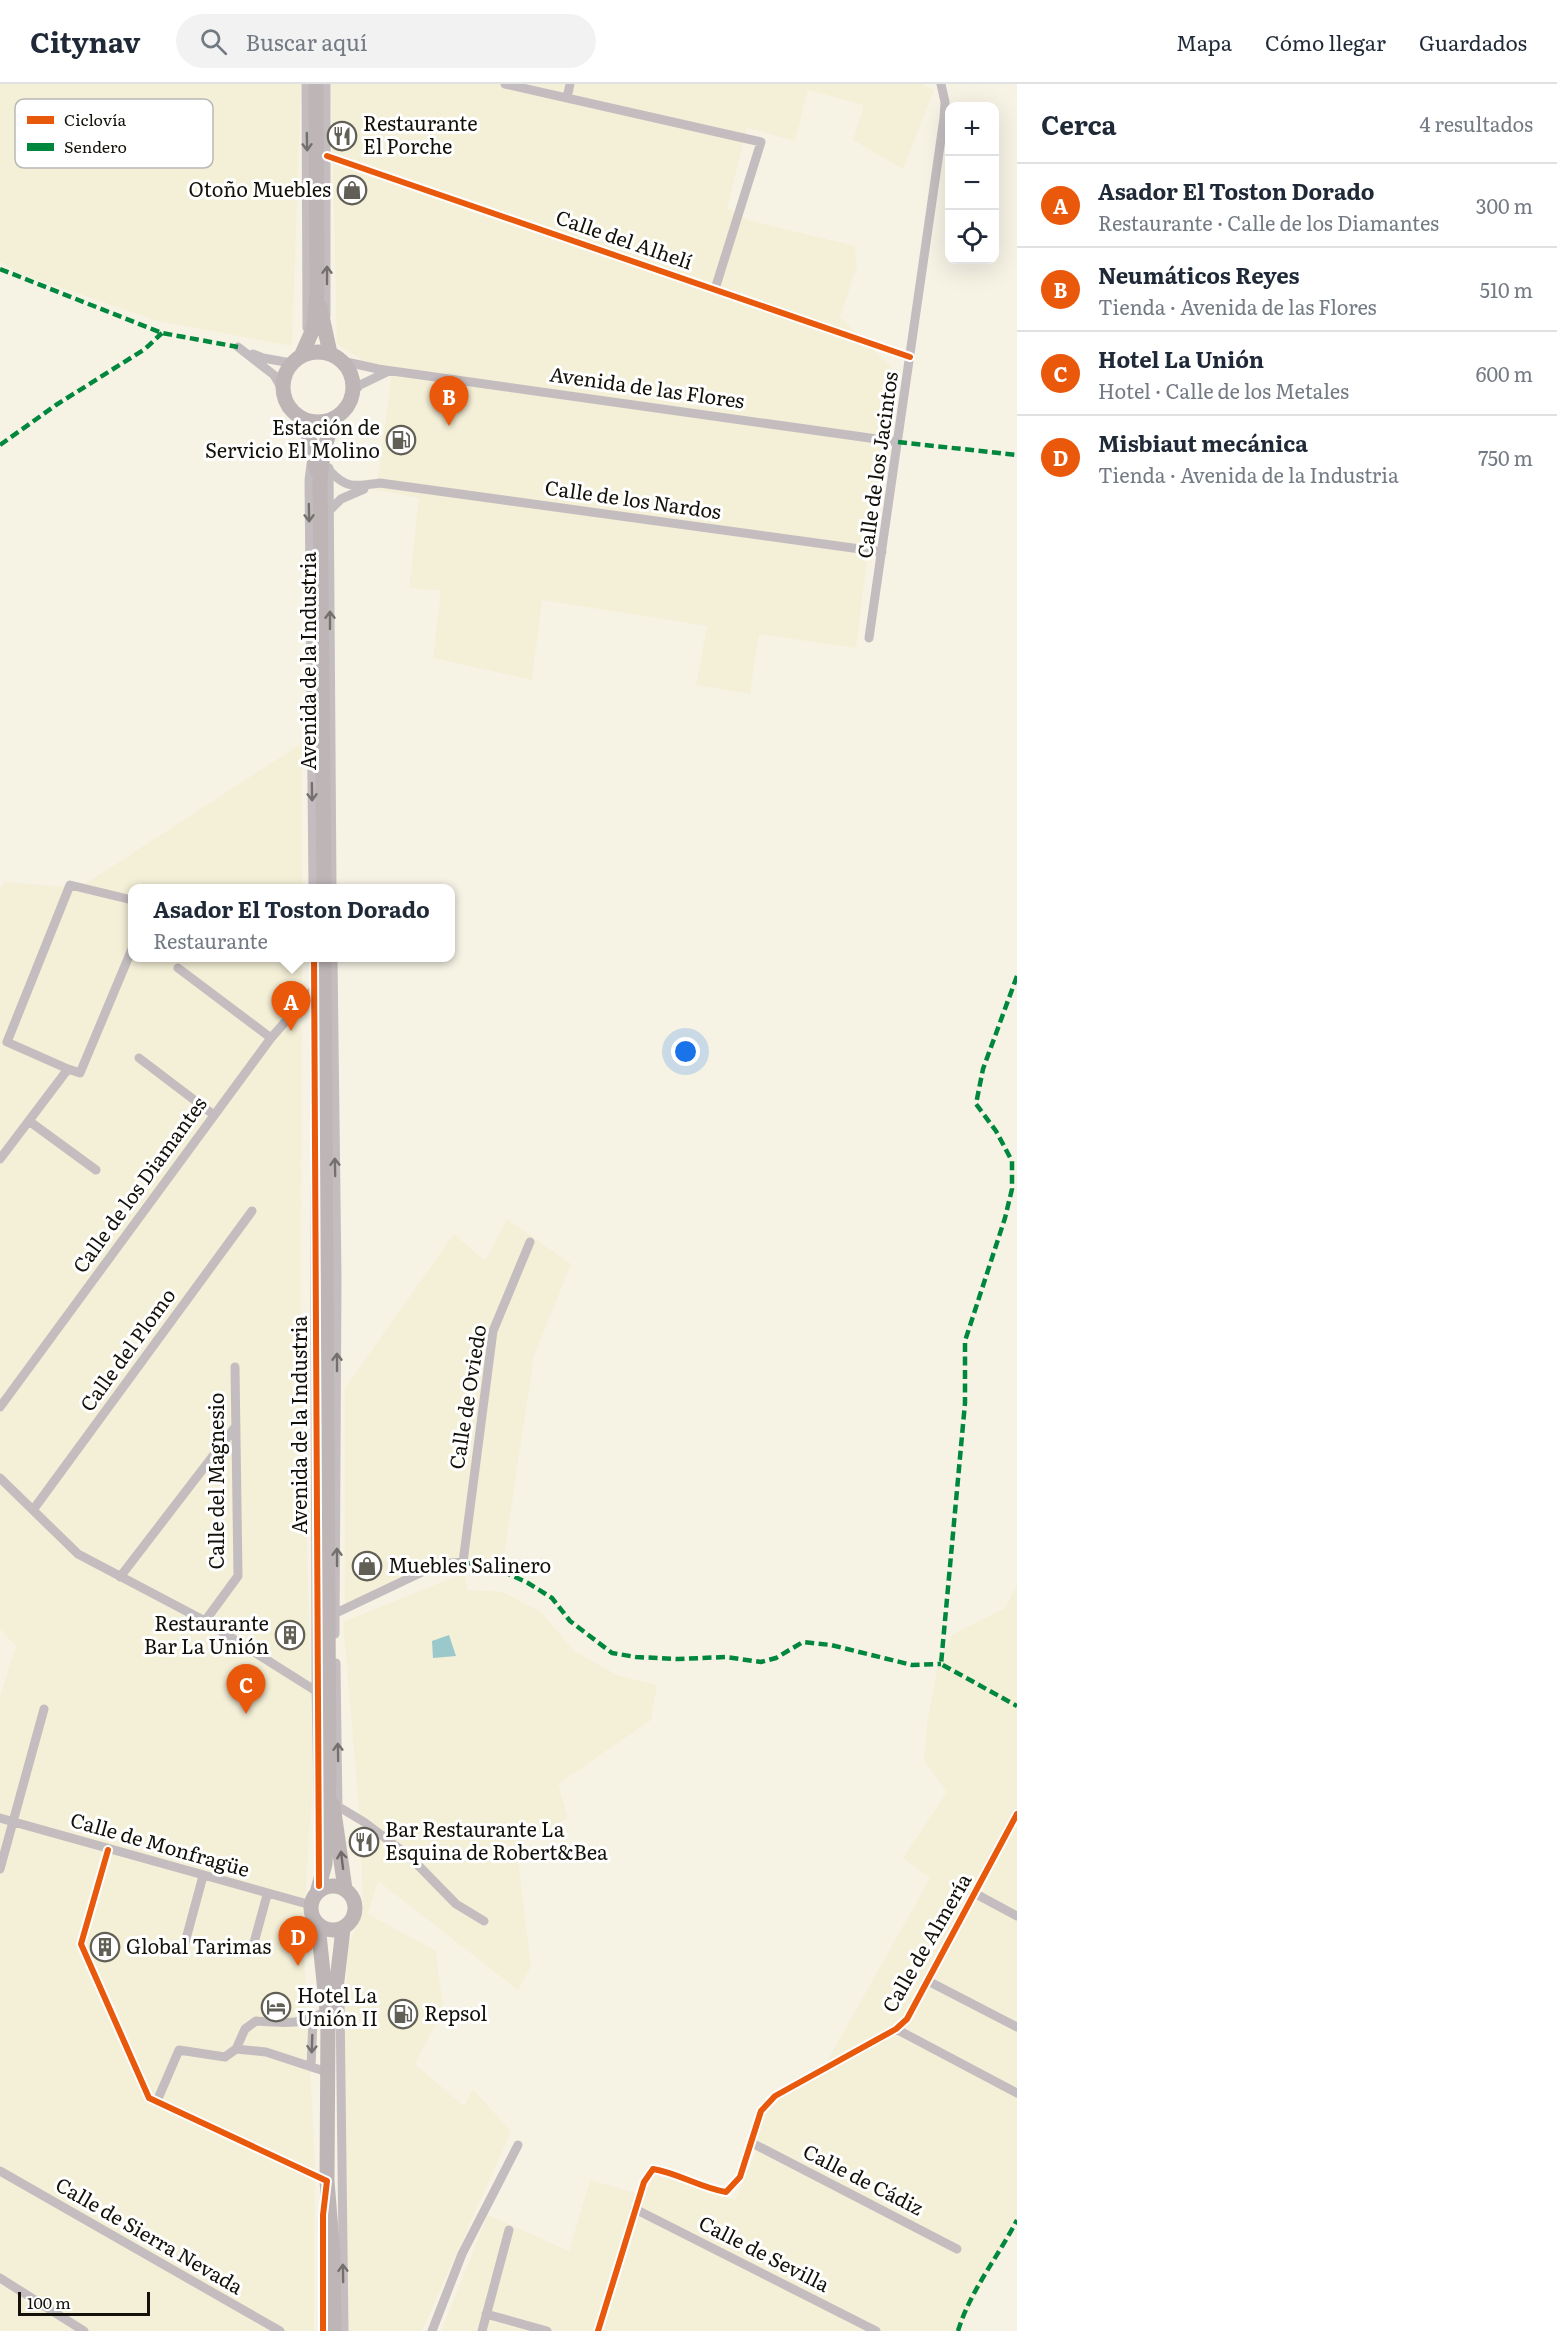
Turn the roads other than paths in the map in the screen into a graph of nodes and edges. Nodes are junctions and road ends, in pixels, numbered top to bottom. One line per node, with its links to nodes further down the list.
1 (306, 84): 12 (street, one-way to 12)
2 (316, 84): 10 (main road)
3 (326, 84): 8 (street)
4 (505, 84): 7 (street)
5 (570, 84): 7 (street)
6 (941, 84): 14 (street, Calle de los Jacintos)
7 (567, 98): 9 (street)
8 (327, 156): 9 (street, Calle del Alhelí); 11 (street, one-way to 8)
9 (715, 289): 14 (street, Calle del Alhelí)
10 (317, 293): 11 (main road); 12 (main road)
11 (325, 333): 13 (main road)
12 (300, 354): 13 (main road); 16 (main road); 16 (street)
13 (336, 357): 15 (street, Avenida de las Flores); 17 (main road)
14 (910, 357): 20 (street, Calle de los Jacintos)
15 (392, 370): 17 (street); 20 (street, Avenida de las Flores)
16 (282, 389): 18 (main road)
17 (352, 393): 19 (main road)
18 (305, 421): 19 (main road); 21 (main road, Avenida de la Industria)
19 (331, 426): 22 (main road, Avenida de la Industria)
20 (898, 442): 25 (street, Calle de los Jacintos)
21 (313, 455): 22 (main road, Avenida de la Industria); 27 (street, Avenida de la Industria, one-way to 27)
22 (324, 475): 23 (street, Calle de los Nardos); 24 (street, Avenida de la Industria); 28 (main road, Avenida de la Industria)
23 (380, 483): 24 (street); 25 (street, Calle de los Nardos)
24 (329, 511): 29 (street, Avenida de la Industria, one-way to 24)
25 (882, 552): 26 (street, Calle de los Jacintos)
26 (869, 638)
27 (313, 884)
28 (324, 884)
29 (332, 884)
30 (128, 899): 39 (street)
31 (128, 959): 39 (street)
32 (314, 962): 36 (street, Avenida de la Industria)
33 (324, 962): 56 (main road, Avenida de la Industria)
34 (333, 962): 52 (street, Avenida de la Industria, one-way to 34)
35 (178, 968): 37 (street)
36 (314, 989): 37 (street, Calle de los Diamantes); 54 (street, Avenida de la Industria)
37 (271, 1038): 40 (street, Calle de los Diamantes)
38 (139, 1058): 40 (street)
39 (68, 1069): 41 (street)
40 (214, 1115): 47 (street, Calle de los Diamantes)
41 (29, 1121): 42 (street); 43 (street)
42 (0, 1159)
43 (96, 1170)
44 (252, 1211): 50 (street, Calle del Plomo)
45 (530, 1242): 52 (street, Calle de Oviedo)
46 (235, 1367): 48 (street, Calle del Magnesio)
47 (0, 1407)
48 (236, 1426): 51 (street); 53 (street, Calle del Magnesio)
49 (1, 1481): 50 (street)
50 (33, 1510): 51 (street)
51 (120, 1577): 53 (street)
52 (336, 1613): 57 (street, Avenida de la Industria, one-way to 52)
53 (205, 1621): 54 (street)
54 (316, 1691): 68 (street, Avenida de la Industria)
55 (44, 1709): 60 (street)
56 (329, 1781): 61 (main road, Avenida de la Industria); 68 (main road, Avenida de la Industria)
57 (339, 1807): 61 (street, Avenida de la Industria); 70 (street)
58 (1017, 1814): 66 (street, Calle de Almería)
59 (0, 1818): 60 (street, Calle de Monfragüe)
60 (13, 1822): 62 (street, Calle de Monfragüe); 63 (street)
61 (338, 1832): 65 (main road, Avenida de la Industria, one-way to 61)
62 (108, 1850): 64 (street, Calle de Monfragüe); 85 (street)
63 (0, 1869)
64 (203, 1876): 67 (street, Calle de Monfragüe); 73 (street)
65 (345, 1889): 68 (main road); 72 (main road)
66 (976, 1894): 69 (street); 76 (street, Calle de Almería)
67 (267, 1895): 68 (street, Calle de Monfragüe); 74 (street)
68 (316, 1895): 71 (main road)
69 (1017, 1916)
70 (484, 1921)
71 (318, 1925): 72 (main road); 77 (main road)
72 (343, 1929): 75 (main road)
73 (183, 1950)
74 (252, 1950)
75 (338, 1971): 93 (main road); 100 (street, one-way to 75)
76 (928, 1981): 79 (street); 80 (street, Calle de Almería)
77 (327, 2010): 78 (street); 83 (main road)
78 (313, 2020): 81 (street); 82 (street, one-way to 82)
79 (1017, 2027)
80 (896, 2029): 84 (street); 86 (street, Calle de Almería)
81 (236, 2049): 82 (street); 85 (street)
82 (311, 2067): 83 (street)
83 (327, 2072): 89 (main road)
84 (1017, 2093)
85 (157, 2101): 89 (street)
86 (752, 2143): 90 (street, Calle de Almería); 92 (street, Calle de Cádiz)
87 (518, 2145): 101 (street)
88 (0, 2171): 97 (street, Calle de Sierra Nevada)
89 (327, 2181): 93 (main road); 98 (street)
90 (635, 2209): 104 (street, Calle de Almería); 105 (street, Calle de Sevilla)
91 (509, 2230): 95 (street)
92 (957, 2249)
93 (333, 2255): 99 (main road)
94 (0, 2278): 96 (street)
95 (486, 2314): 102 (street); 103 (street)
96 (84, 2331)
97 (280, 2331)
98 (323, 2331)
99 (334, 2331)
100 (344, 2331)
101 (432, 2331)
102 (482, 2331)
103 (547, 2331)
104 (597, 2331)
105 (876, 2331)

